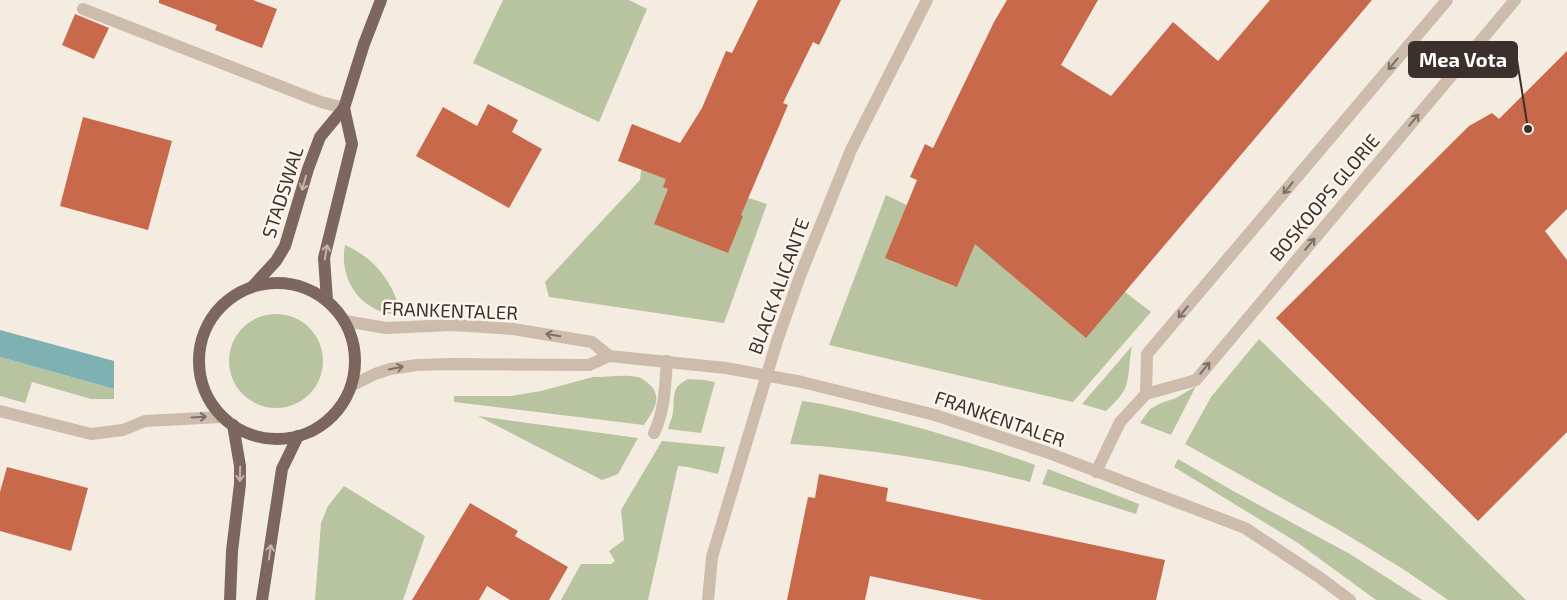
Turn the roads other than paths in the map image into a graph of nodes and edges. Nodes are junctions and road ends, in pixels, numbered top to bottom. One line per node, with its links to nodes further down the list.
1 (381, 0): 6 (main road, STADSWAL)
2 (927, 0): 12 (street, BLACK ALICANTE)
3 (1447, 0): 14 (street, BOSKOOPS GLORIE, one-way to 14)
4 (1515, 0): 14 (street, BOSKOOPS GLORIE, one-way to 4)
5 (83, 9): 6 (street)
6 (344, 108): 7 (main road, STADSWAL, one-way to 7); 8 (main road, STADSWAL, one-way to 6)
7 (253, 286): 8 (main road); 16 (main road)
8 (327, 300): 9 (main road)
9 (344, 321): 10 (street, FRANKENTALER, one-way to 9); 13 (main road)
10 (609, 356): 11 (street, FRANKENTALER); 13 (street, FRANKENTALER, one-way to 10)
11 (667, 361): 12 (street, FRANKENTALER); 18 (street)
12 (766, 376): 20 (street, FRANKENTALER); 23 (street, BLACK ALICANTE)
13 (351, 386): 19 (main road)
14 (1146, 394): 20 (street)
15 (0, 411): 16 (street, one-way to 16)
16 (221, 417): 17 (main road)
17 (233, 426): 19 (main road); 21 (main road, one-way to 21)
18 (654, 433)
19 (298, 436): 22 (main road, one-way to 19)
20 (1096, 472): 24 (street, FRANKENTALER)
21 (230, 600)
22 (262, 600)
23 (708, 600)
24 (1350, 600)

